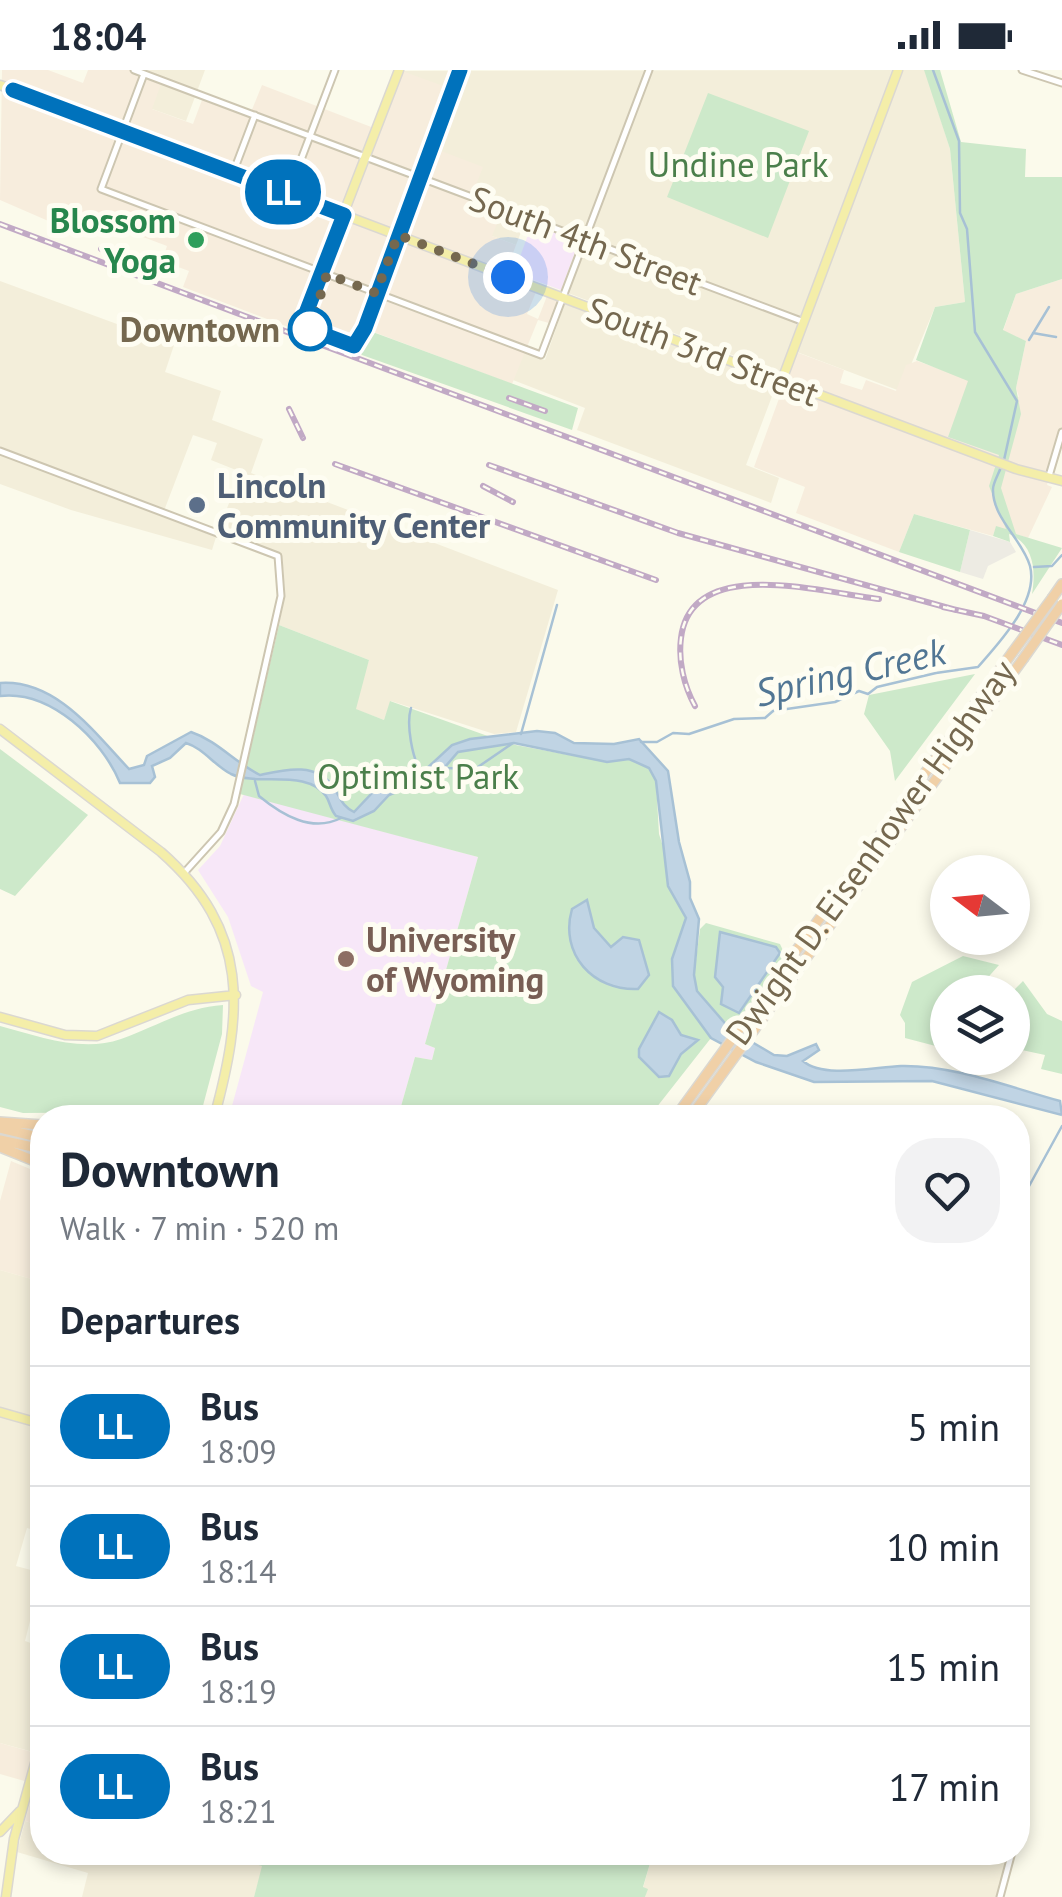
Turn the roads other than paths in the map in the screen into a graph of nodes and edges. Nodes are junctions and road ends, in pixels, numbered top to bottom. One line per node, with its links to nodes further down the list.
1 (134, 70): 8 (street, South 4th Street)
2 (335, 70): 13 (street)
3 (398, 70): 14 (main road)
4 (460, 70): 16 (street)
5 (648, 70): 20 (street)
6 (898, 70): 24 (main road)
7 (1022, 70): 9 (street)
8 (144, 74): 11 (street, South 4th Street); 12 (street)
9 (1062, 84)
10 (0, 85): 12 (main road, South 3rd Street)
11 (255, 116): 13 (street, South 4th Street); 15 (street)
12 (122, 131): 15 (main road, South 3rd Street); 21 (street)
13 (310, 136): 14 (street, South 4th Street); 17 (street)
14 (365, 157): 16 (street, South 4th Street); 18 (main road)
15 (233, 173): 17 (main road, South 3rd Street)
16 (420, 177): 19 (street); 20 (street, South 4th Street)
17 (288, 194): 18 (main road, South 3rd Street)
18 (344, 215): 19 (main road, South 3rd Street); 21 (street)
19 (398, 235): 22 (street); 23 (main road, South 3rd Street)
20 (585, 240): 23 (street); 24 (street, South 4th Street)
21 (322, 272): 22 (street)
22 (376, 293): 23 (street)
23 (563, 298): 25 (main road, South 3rd Street)
24 (804, 322): 25 (main road)
25 (782, 380): 28 (main road, South 3rd Street)
26 (1062, 432): 28 (street)
27 (1, 454): 33 (street)
28 (1048, 479): 29 (main road, South 3rd Street)
29 (1062, 481)
30 (1062, 584): 36 (highway, Dwight D. Eisenhower Highway, bridge)
31 (1062, 604): 36 (highway, Dwight D. Eisenhower Highway, bridge)
32 (0, 729): 33 (main road)
33 (184, 873): 34 (main road)
34 (236, 995): 35 (main road); 37 (main road)
35 (0, 1017)
36 (730, 1057): 38 (highway, Dwight D. Eisenhower Highway); 39 (highway, Dwight D. Eisenhower Highway)
37 (217, 1105)
38 (687, 1105)
39 (699, 1105)
40 (0, 1125): 41 (highway); 42 (highway)
41 (30, 1125)
42 (30, 1134)
43 (0, 1143): 44 (highway); 45 (highway)
44 (30, 1147)
45 (30, 1158)
46 (0, 1412): 47 (main road)
47 (30, 1421)
48 (30, 1780): 49 (main road)
49 (22, 1808): 50 (main road); 52 (main road)
50 (0, 1832)
51 (0, 1852): 52 (main road)
52 (11, 1855): 54 (main road)
53 (1009, 1865): 55 (street)
54 (6, 1897)
55 (1000, 1897)

